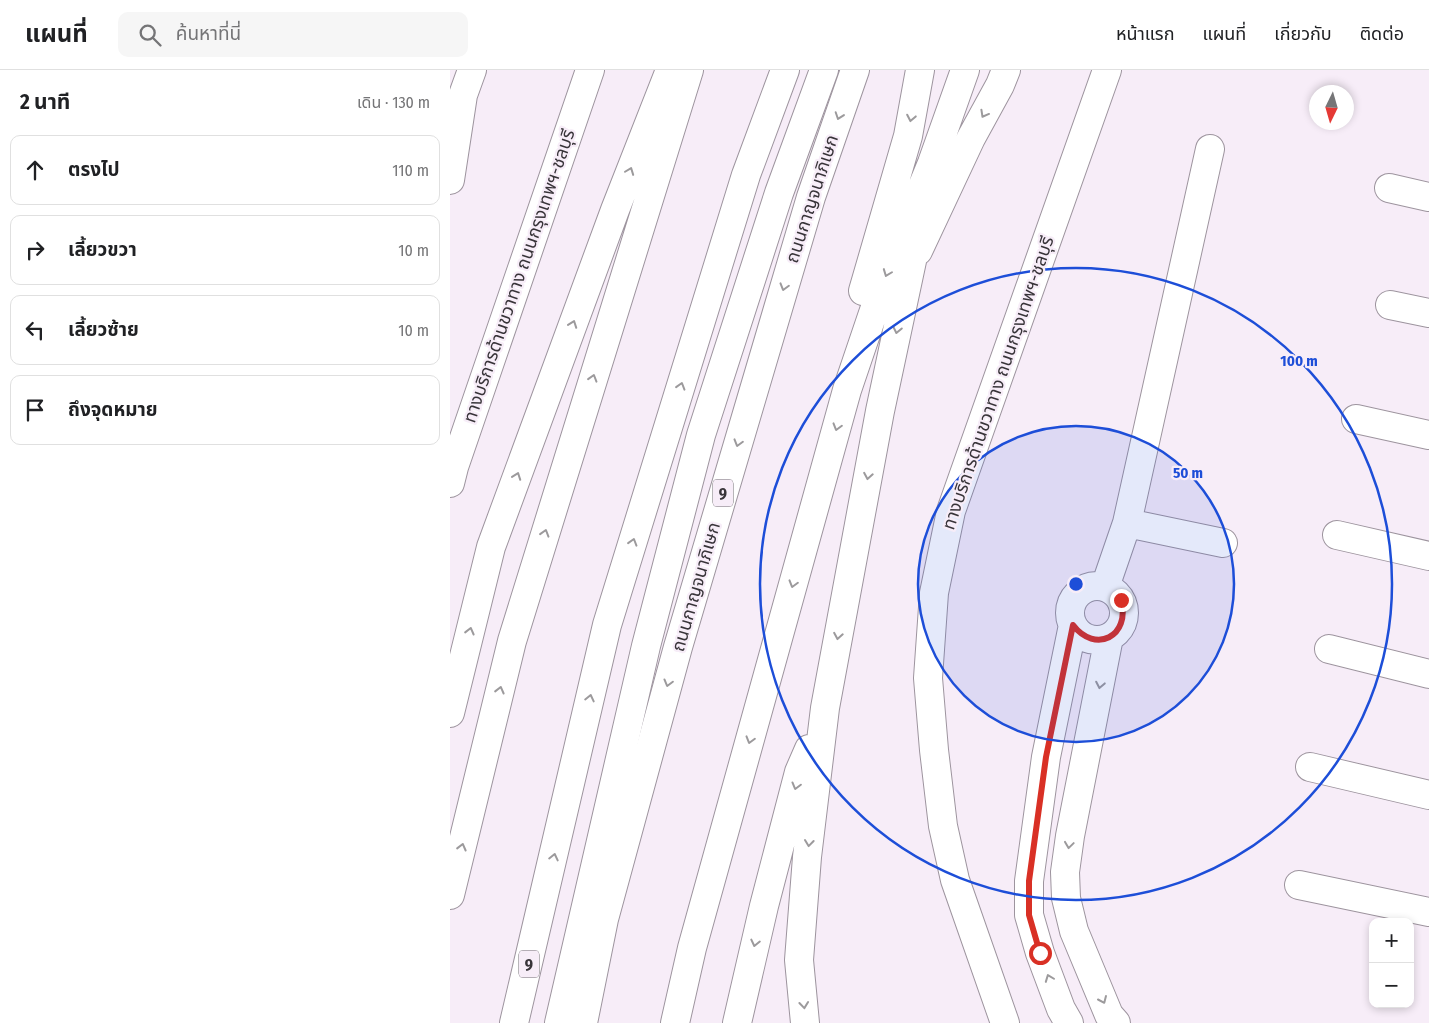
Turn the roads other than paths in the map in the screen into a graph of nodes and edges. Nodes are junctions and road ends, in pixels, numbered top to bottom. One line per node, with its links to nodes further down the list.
1 (590, 70): 23 (main road, ทางบริการด้านขวาทาง ถนนกรุงเทพฯ-ชลบุรี)
2 (670, 70): 34 (main road, one-way to 2)
3 (689, 70): 38 (main road, one-way to 3)
4 (785, 70): 40 (main road, 9, one-way to 4)
5 (824, 70): 41 (main road)
6 (855, 70): 42 (main road, ถนนกาญจนาภิเษก / 9, one-way to 42)
7 (920, 70): 20 (main road, one-way to 20)
8 (965, 70): 13 (main road)
9 (1006, 70): 17 (main road, one-way to 17)
10 (1107, 70): 46 (main road, ทางบริการด้านขวาทาง ถนนกรุงเทพฯ-ชลบุรี)
11 (463, 79): 14 (main road)
12 (1210, 149): 24 (main road)
13 (932, 163): 17 (main road); 20 (main road, one-way to 20)
14 (450, 180)
15 (1389, 188): 16 (main road)
16 (1429, 197)
17 (910, 267): 33 (main road, one-way to 33)
18 (1390, 305): 19 (main road)
19 (1429, 313)
20 (847, 390): 43 (main road, one-way to 43)
21 (1356, 419): 22 (main road)
22 (1429, 435)
23 (451, 472)
24 (1127, 524): 26 (main road); 28 (main road)
25 (1337, 535): 27 (main road)
26 (1223, 543)
27 (1429, 556)
28 (1105, 587): 29 (main road); 30 (main road)
29 (1073, 625): 30 (main road); 47 (main road, one-way to 29)
30 (1109, 637): 48 (main road, one-way to 48)
31 (1329, 649): 32 (main road)
32 (1429, 674)
33 (825, 708): 44 (main road, one-way to 44); 45 (main road, one-way to 45)
34 (450, 713)
35 (1310, 767): 36 (main road)
36 (1429, 795)
37 (1299, 884): 39 (main road)
38 (450, 895)
39 (1429, 912)
40 (514, 1023)
41 (559, 1023)
42 (582, 1023)
43 (675, 1023)
44 (737, 1023)
45 (805, 1023)
46 (1005, 1023)
47 (1068, 1023)
48 (1116, 1023)

